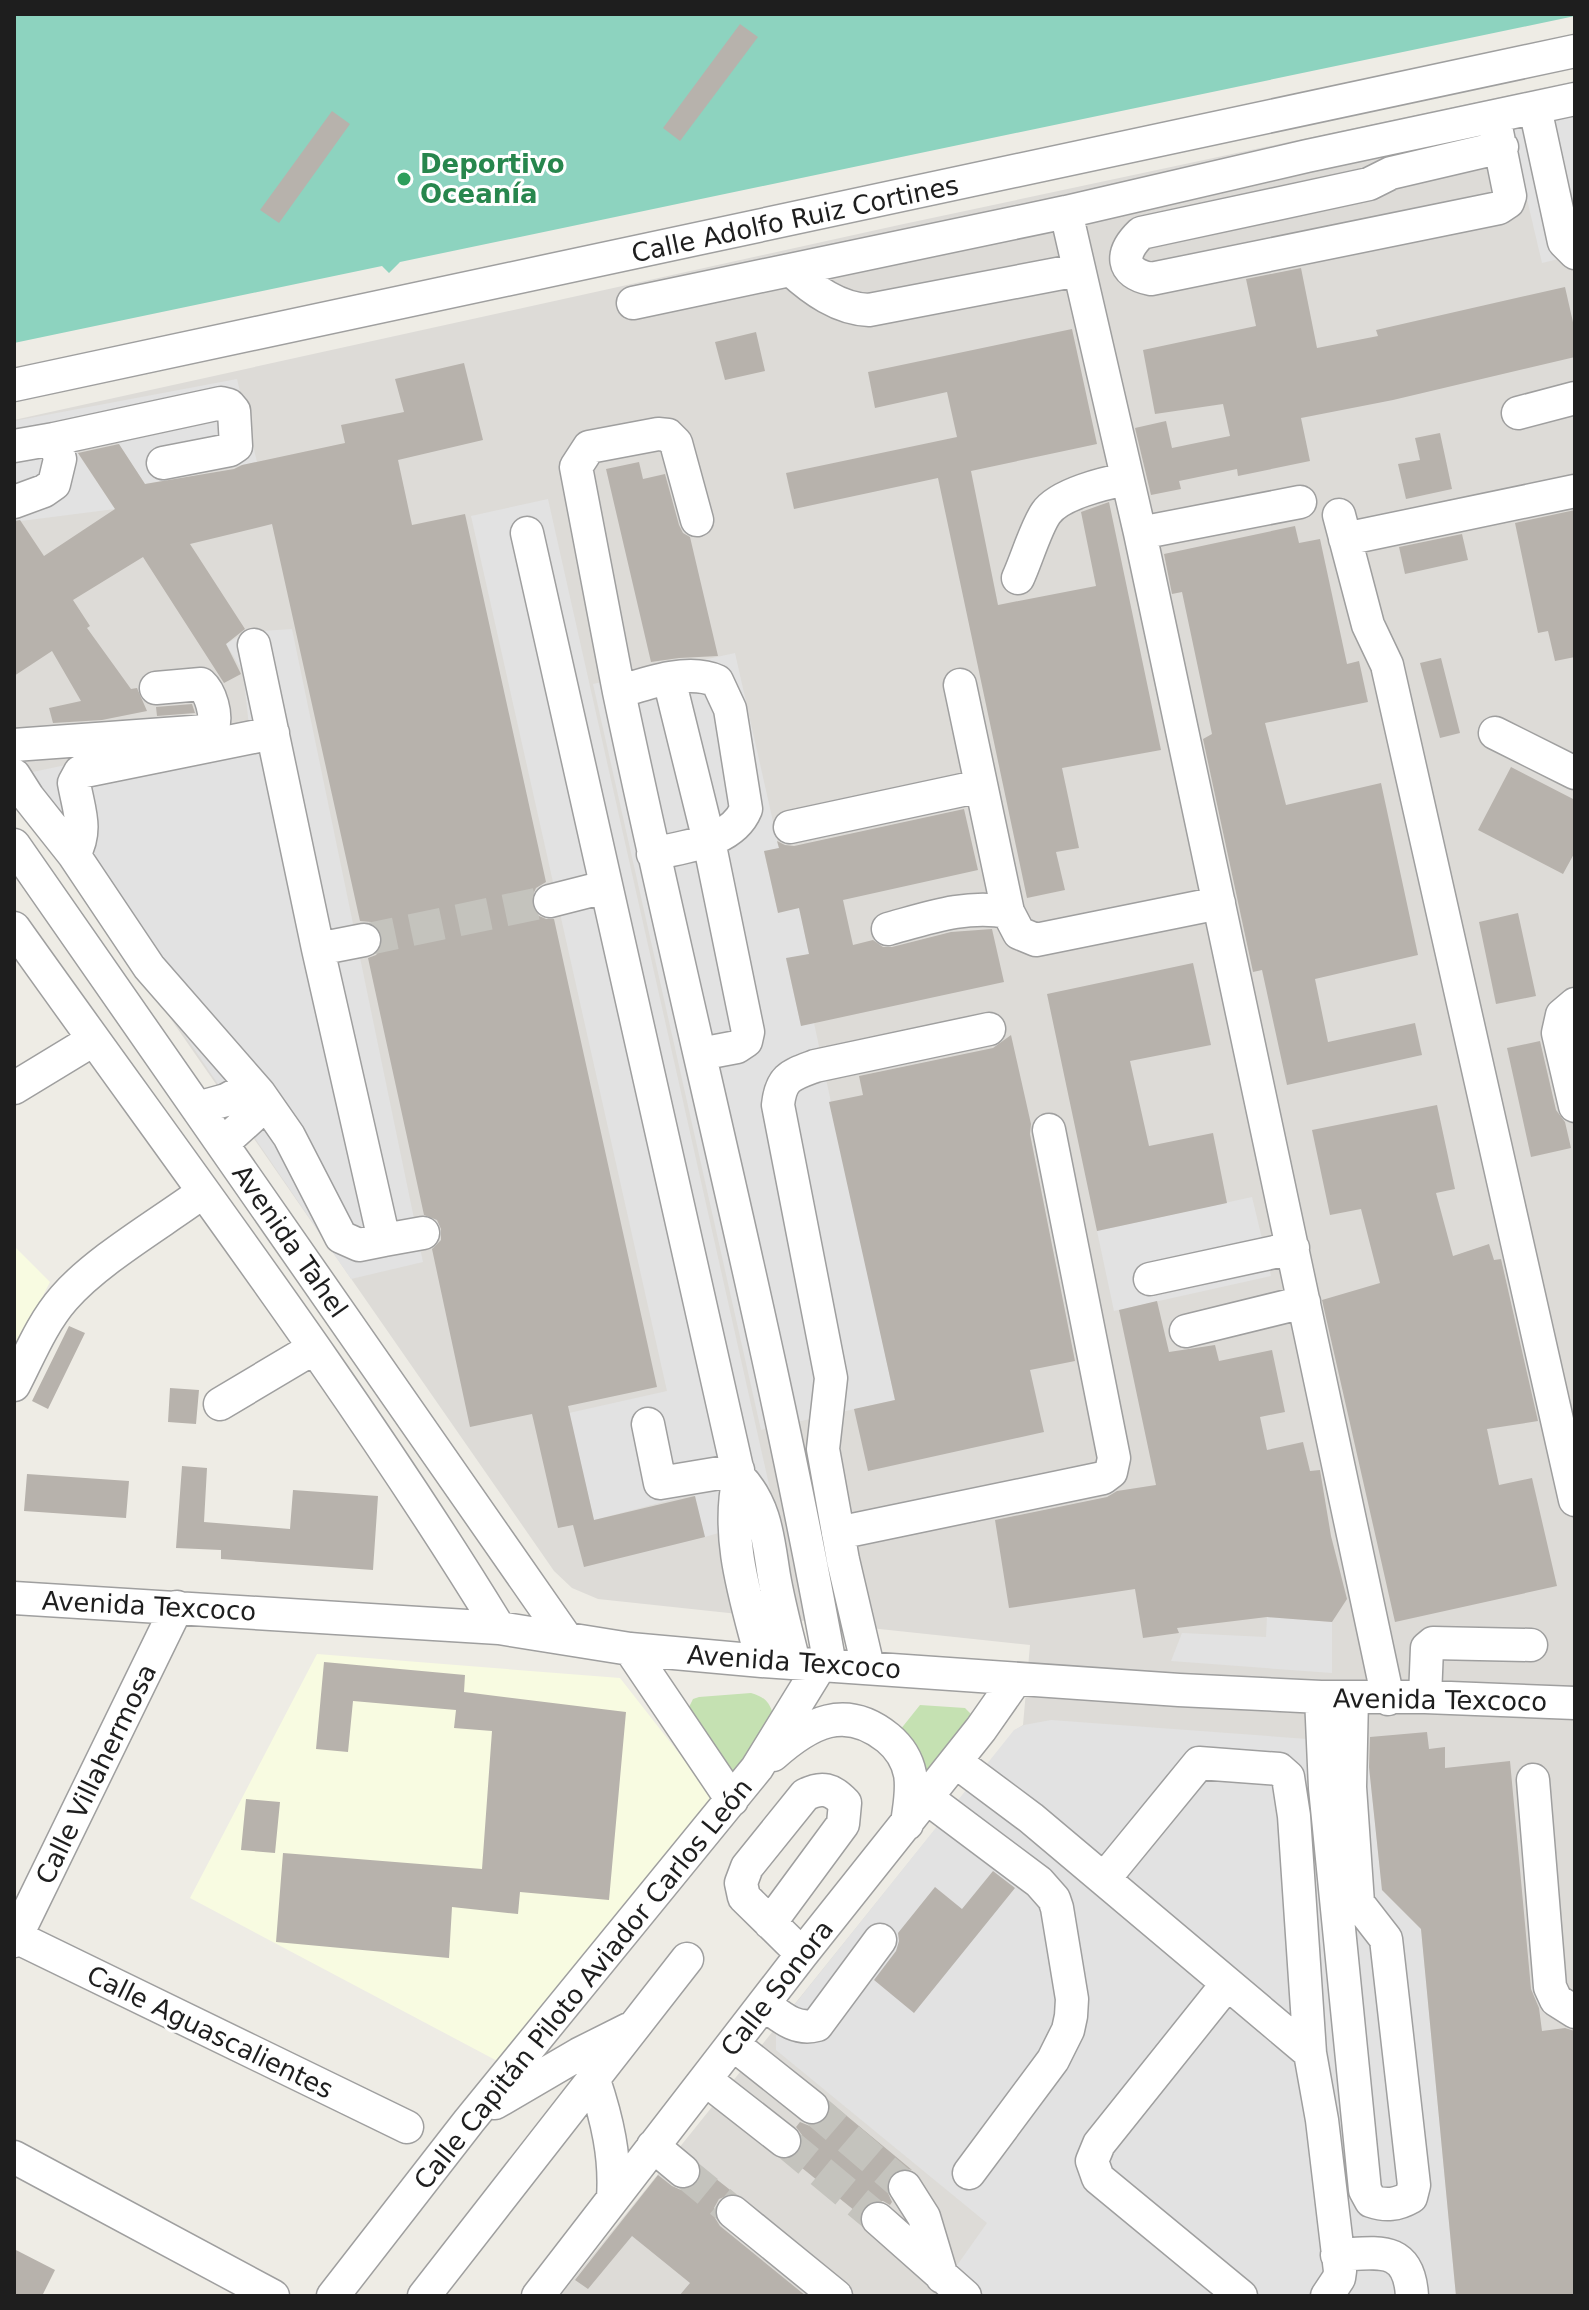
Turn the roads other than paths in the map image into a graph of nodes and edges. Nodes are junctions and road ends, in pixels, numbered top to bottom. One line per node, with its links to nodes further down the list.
1 (1575, 51): 14 (street, Calle Adolfo Ruiz Cortines)
2 (1575, 99): 3 (street)
3 (1535, 108): 4 (street); 6 (street)
4 (1498, 132): 5 (street); 7 (street); 9 (street)
5 (1307, 156): 7 (street); 8 (street)
6 (1561, 161): 10 (street)
7 (1312, 197): 9 (street); 9 (street)
8 (1066, 212): 11 (street); 12 (street)
9 (1322, 244)
10 (1575, 253)
11 (791, 270): 12 (street); 13 (street)
12 (1078, 270): 20 (street)
13 (633, 303)
14 (14, 385)
15 (1575, 398): 16 (street)
16 (1518, 413)
17 (54, 439): 18 (street); 19 (street); 22 (street)
18 (14, 446)
19 (163, 463)
20 (1127, 479): 26 (street); 27 (street)
21 (1575, 491): 74 (street)
22 (14, 502)
23 (1300, 502): 26 (street)
24 (697, 520): 32 (street)
25 (527, 533): 44 (street)
26 (1140, 533): 46 (street)
27 (1018, 578)
28 (254, 645): 33 (street)
29 (669, 679): 32 (street); 40 (street); 40 (street)
30 (960, 685): 38 (street)
31 (156, 688): 35 (street)
32 (619, 692): 42 (street)
33 (273, 733): 43 (street); 51 (street)
34 (1495, 733): 36 (street)
35 (14, 745)
36 (1575, 773)
37 (14, 775): 43 (street)
38 (981, 786): 39 (street); 47 (street)
39 (790, 827)
40 (709, 841): 42 (street); 55 (street)
41 (14, 845): 59 (street, Avenida Tahel)
42 (653, 854): 55 (street)
43 (74, 855): 57 (street)
44 (605, 887): 45 (street); 73 (street)
45 (550, 901)
46 (1219, 903): 47 (street); 65 (street)
47 (1008, 912): 49 (street)
48 (14, 928): 54 (street, Avenida Tahel)
49 (888, 929)
50 (364, 940): 51 (street)
51 (318, 949): 64 (street)
52 (1575, 1004): 58 (street)
53 (989, 1029): 75 (street)
54 (93, 1040): 56 (street); 62 (street, Avenida Tahel)
55 (700, 1054): 83 (street)
56 (14, 1088)
57 (259, 1093): 59 (street); 61 (street); 64 (street)
58 (1575, 1106)
59 (197, 1108): 61 (street, Avenida Tahel)
60 (1049, 1130): 75 (street)
61 (222, 1144): 79 (street, Avenida Tahel)
62 (203, 1192): 69 (street, Avenida Tahel); 70 (street)
63 (423, 1233): 64 (street)
64 (384, 1240)
65 (1293, 1248): 66 (street); 67 (street)
66 (1150, 1279)
67 (1304, 1302): 68 (street); 88 (street)
68 (1186, 1331)
69 (314, 1348): 71 (street); 78 (street, Avenida Tahel)
70 (14, 1385)
71 (220, 1404)
72 (648, 1424): 73 (street)
73 (738, 1473): 82 (street); 83 (street)
74 (1575, 1500)
75 (838, 1533): 84 (street)
76 (14, 1598): 77 (street, Avenida Texcoco)
77 (177, 1607): 78 (street, Avenida Texcoco); 99 (street, Calle Villahermosa)
78 (499, 1628): 79 (street, Avenida Texcoco)
79 (566, 1638): 81 (street, Avenida Texcoco)
80 (1531, 1645): 86 (street)
81 (630, 1649): 82 (street, Avenida Texcoco); 94 (street)
82 (762, 1661): 83 (street, Avenida Texcoco)
83 (815, 1664): 84 (street, Avenida Texcoco); 91 (street, Calle Capitán Piloto Aviador Carlos León)
84 (868, 1667): 85 (street, Avenida Texcoco)
85 (1016, 1679): 87 (street, Avenida Texcoco); 90 (street, Calle Sonora)
86 (1425, 1697): 88 (street, Avenida Texcoco); 89 (street, Avenida Texcoco)
87 (1336, 1698): 88 (street, Avenida Texcoco); 97 (street)
88 (1388, 1699)
89 (1575, 1703)
90 (956, 1762): 93 (street, Calle Sonora); 96 (street)
91 (757, 1768): 94 (street, Calle Capitán Piloto Aviador Carlos León); 95 (street)
92 (1533, 1780): 105 (street)
93 (927, 1798): 95 (street, Calle Sonora); 118 (street)
94 (732, 1800): 112 (street, Calle Capitán Piloto Aviador Carlos León)
95 (907, 1824): 101 (street, Calle Sonora)
96 (1104, 1879): 103 (street); 108 (street)
97 (1347, 1904): 97 (street)
98 (770, 1923): 101 (street)
99 (15, 1938): 113 (street, Calle Aguascalientes)
100 (880, 1940): 104 (street)
101 (802, 1954): 104 (street, Calle Sonora)
102 (687, 1959): 106 (street)
103 (1227, 1984): 108 (street); 130 (street)
104 (765, 2005): 107 (street, Calle Sonora)
105 (1575, 2012)
106 (635, 2026): 109 (street); 112 (street)
107 (734, 2045): 110 (street, Calle Sonora); 111 (street)
108 (1310, 2053): 123 (street)
109 (594, 2080): 120 (street); 128 (street)
110 (706, 2080): 114 (street); 115 (street, Calle Sonora)
111 (812, 2107)
112 (469, 2121): 127 (street, Calle Capitán Piloto Aviador Carlos León)
113 (407, 2127)
114 (784, 2141)
115 (653, 2146): 117 (street); 120 (street, Calle Sonora)
116 (14, 2157): 126 (street)
117 (683, 2171)
118 (969, 2173)
119 (905, 2187): 124 (street)
120 (613, 2198): 125 (street, Calle Sonora)
121 (733, 2212): 129 (street)
122 (878, 2219): 124 (street)
123 (1337, 2255): 131 (street); 132 (street)
124 (953, 2286)
125 (548, 2292)
126 (273, 2296)
127 (333, 2296)
128 (424, 2296)
129 (836, 2296)
130 (1241, 2296)
131 (1327, 2296)
132 (1412, 2296)

